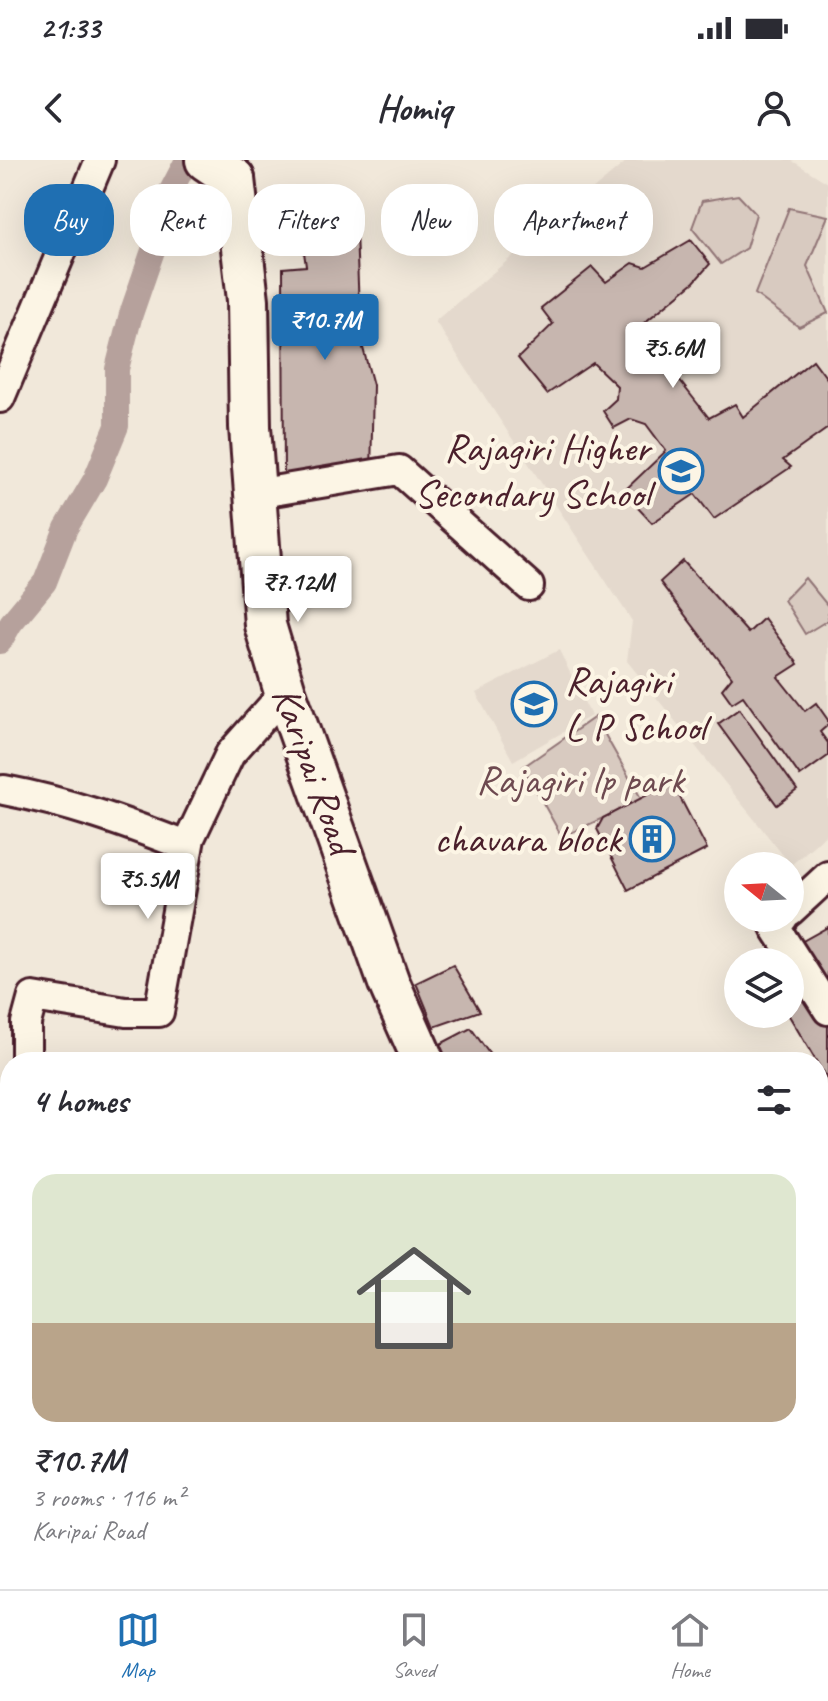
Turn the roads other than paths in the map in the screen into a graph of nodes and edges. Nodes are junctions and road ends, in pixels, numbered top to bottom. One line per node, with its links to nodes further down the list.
1 (100, 160): 3 (street)
2 (228, 166): 4 (street, Karipai Road)
3 (0, 398)
4 (255, 494): 5 (street); 6 (street, Karipai Road)
5 (529, 586)
6 (285, 692): 8 (street); 14 (street, Karipai Road)
7 (4, 790): 8 (street)
8 (188, 847): 13 (street)
9 (828, 876): 10 (street)
10 (804, 898)
11 (778, 932): 12 (street)
12 (828, 1010)
13 (26, 1052)
14 (420, 1052)

